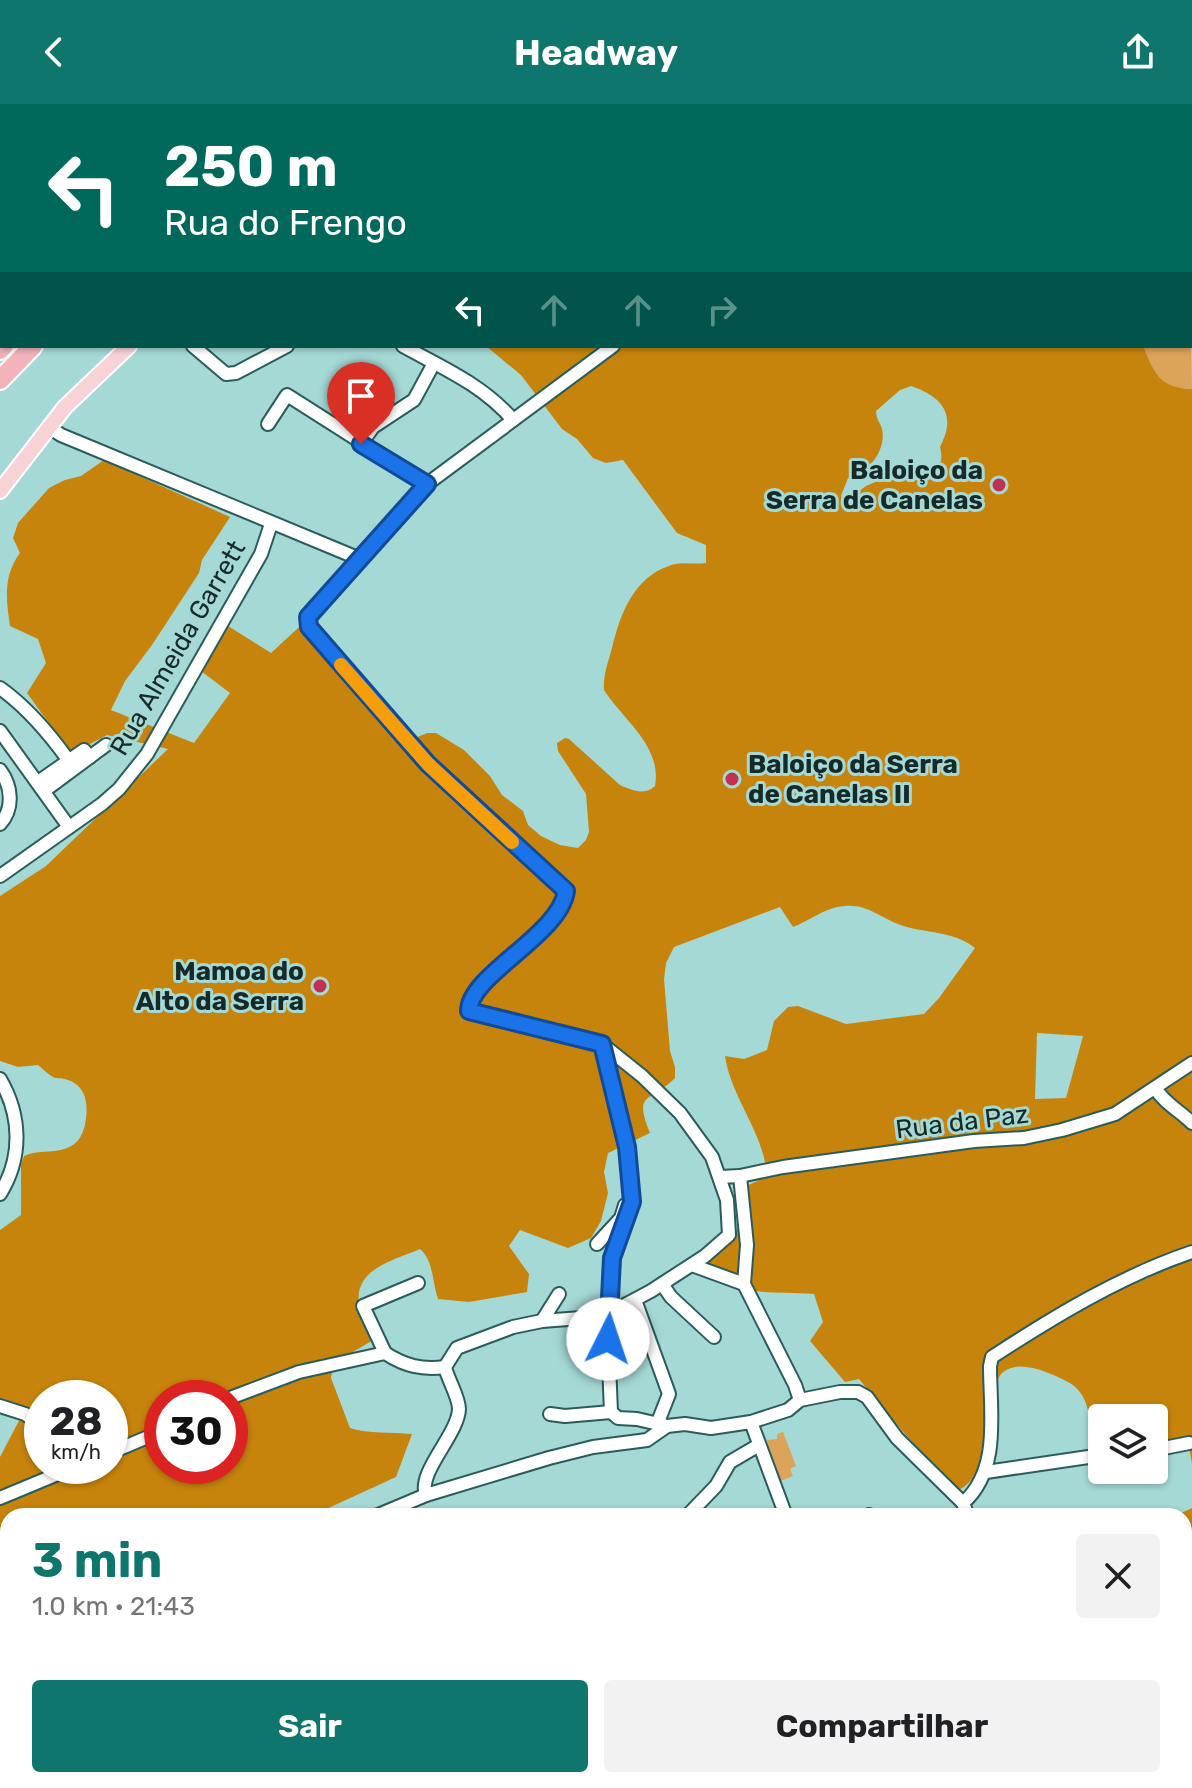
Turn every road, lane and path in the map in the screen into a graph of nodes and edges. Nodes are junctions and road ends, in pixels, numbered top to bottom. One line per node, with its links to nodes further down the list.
1 (31, 348): 8 (highway)
2 (127, 348): 11 (main road)
3 (195, 348): 4 (street)
4 (283, 348)
5 (407, 348): 7 (street)
6 (610, 348): 9 (street)
7 (434, 363): 9 (street); 12 (street)
8 (0, 380)
9 (513, 420): 13 (street)
10 (268, 424): 12 (street)
11 (49, 427): 14 (main road); 15 (street)
12 (361, 444): 13 (street)
13 (427, 484): 16 (street)
14 (0, 491)
15 (271, 524): 16 (street); 25 (street, Rua Almeida Garrett)
16 (360, 559): 27 (street)
17 (0, 688): 21 (street)
18 (0, 731): 23 (street)
19 (106, 745): 20 (street)
20 (90, 757): 21 (street); 23 (street)
21 (69, 761): 23 (street)
22 (0, 770): 24 (street)
23 (41, 786): 25 (street)
24 (0, 824)
25 (69, 827): 26 (street, Rua Almeida Garrett)
26 (0, 876)
27 (602, 1044): 33 (street); 34 (street)
28 (1192, 1063): 30 (street, Rua da Paz)
29 (0, 1079): 35 (street)
30 (1155, 1088): 31 (street); 32 (street, Rua da Paz)
31 (1192, 1123)
32 (740, 1176): 33 (street, Rua da Paz); 41 (street)
33 (720, 1177): 38 (street)
34 (631, 1185): 36 (street); 44 (street)
35 (0, 1194)
36 (597, 1244)
37 (1192, 1252): 61 (street)
38 (692, 1265): 40 (street); 41 (street)
39 (418, 1283): 47 (street)
40 (662, 1284): 43 (street); 46 (street)
41 (744, 1284): 50 (street)
42 (559, 1294): 45 (street)
43 (635, 1300): 44 (street); 56 (street)
44 (610, 1311): 45 (street); 52 (street)
45 (542, 1321): 48 (street)
46 (714, 1337)
47 (385, 1353): 48 (street); 49 (street)
48 (445, 1367): 63 (street)
49 (248, 1391)
50 (800, 1400): 55 (street); 68 (street)
51 (0, 1406): 53 (street)
52 (611, 1412): 54 (street); 56 (street)
53 (24, 1414)
54 (550, 1414)
55 (751, 1422): 56 (street); 58 (street)
56 (663, 1424): 63 (street)
57 (1189, 1443): 59 (street)
58 (759, 1445): 66 (street); 67 (street)
59 (1168, 1447)
60 (1088, 1457): 61 (street)
61 (986, 1472): 69 (street)
62 (34, 1484): 64 (street)
63 (426, 1495): 65 (street)
64 (0, 1498)
65 (395, 1508)
66 (695, 1508)
67 (783, 1508)
68 (963, 1508)
69 (966, 1508)

